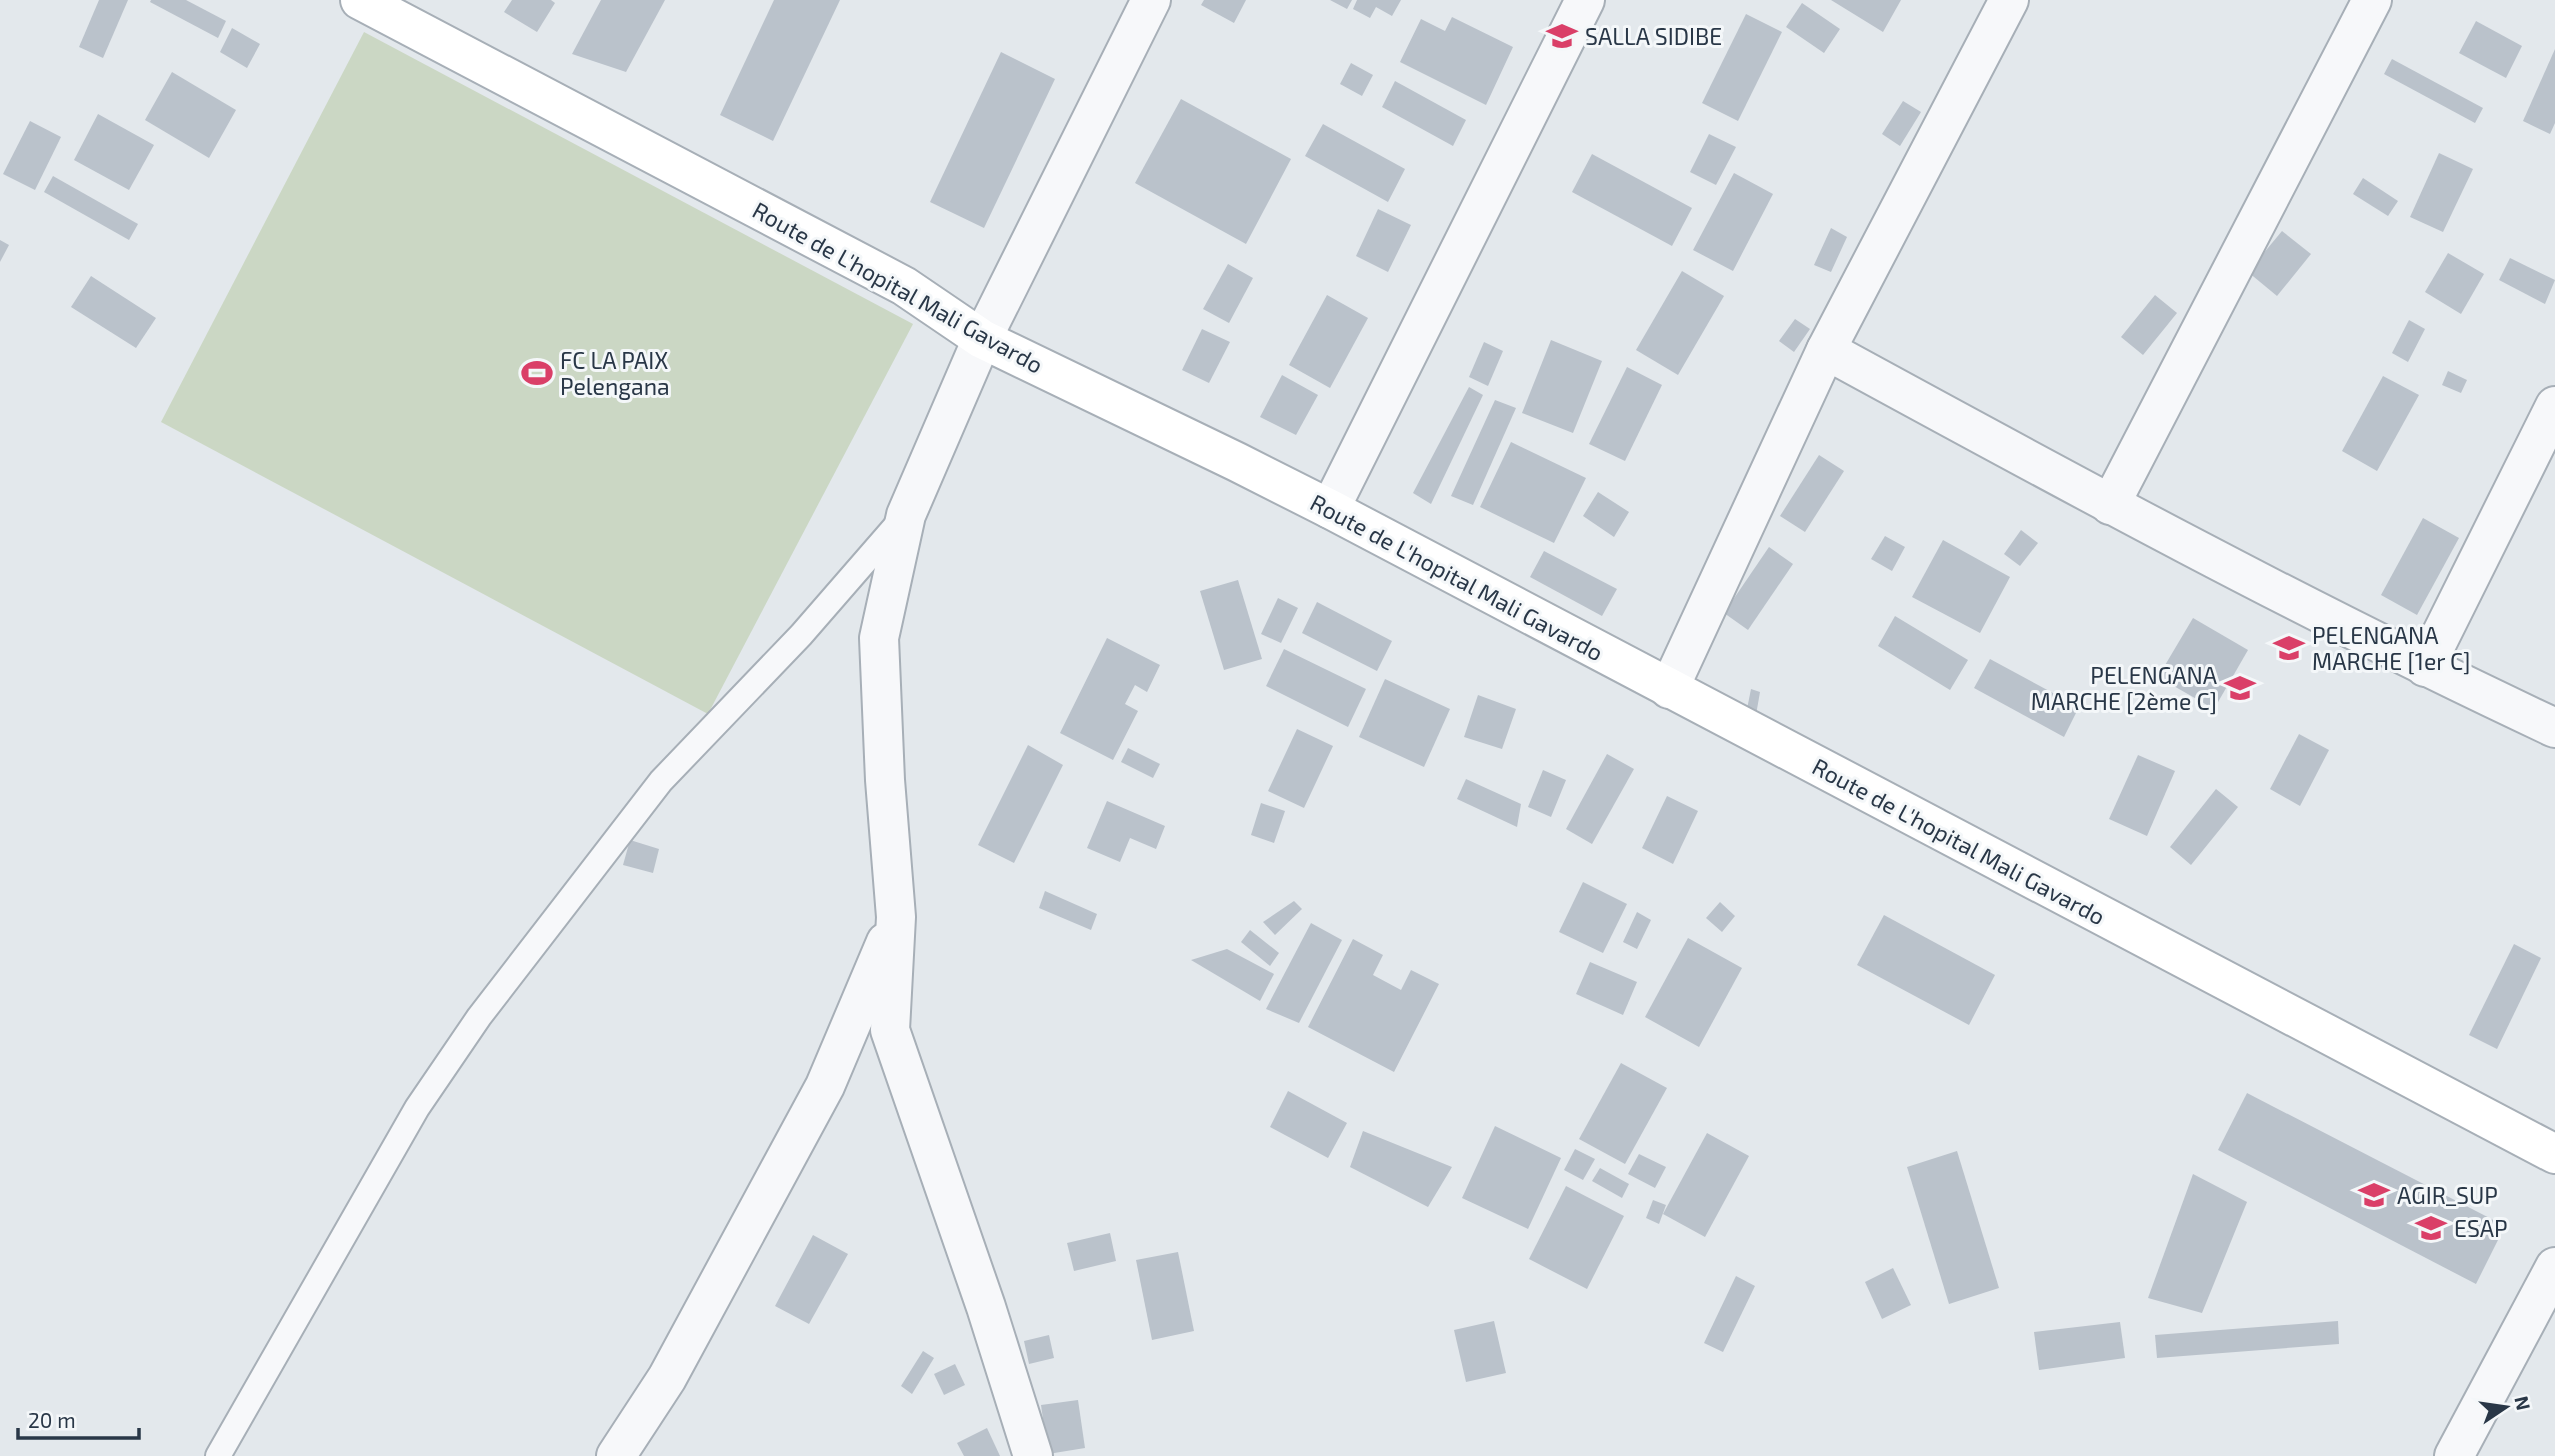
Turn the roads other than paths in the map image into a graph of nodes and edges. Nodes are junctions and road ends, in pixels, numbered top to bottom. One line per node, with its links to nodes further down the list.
1 (361, 0): 6 (main road, Route de L'hopital Mali Gavardo)
2 (1151, 0): 6 (street)
3 (1585, 0): 10 (street)
4 (2009, 0): 7 (street)
5 (2372, 0): 9 (street)
6 (982, 339): 10 (main road, Route de L'hopital Mali Gavardo); 11 (street)
7 (1826, 350): 9 (street); 13 (street)
8 (2555, 406): 12 (street)
9 (2110, 505): 12 (street)
10 (1330, 509): 13 (main road, Route de L'hopital Mali Gavardo)
11 (906, 515): 15 (street); 18 (lane)
12 (2425, 667): 14 (street)
13 (1669, 689): 16 (main road, Route de L'hopital Mali Gavardo)
14 (2555, 729)
15 (896, 917): 19 (street); 20 (street)
16 (2555, 1154)
17 (2555, 1267): 21 (street)
18 (218, 1456)
19 (616, 1456)
20 (1033, 1456)
21 (2454, 1456)

